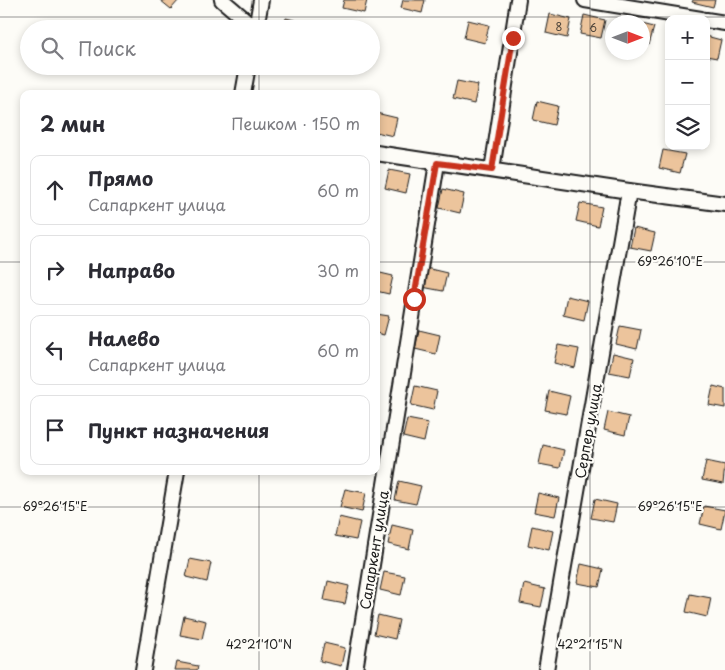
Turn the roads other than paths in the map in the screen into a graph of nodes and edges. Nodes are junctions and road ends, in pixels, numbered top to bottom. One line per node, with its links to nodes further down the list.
1 (222, 0): 6 (street)
2 (261, 0): 7 (street)
3 (518, 0): 14 (street)
4 (586, 0): 5 (street)
5 (677, 15)
6 (245, 20)
7 (258, 20)
8 (710, 21): 9 (street)
9 (725, 23)
10 (246, 75): 11 (street)
11 (244, 90)
12 (380, 155): 13 (street)
13 (437, 163): 14 (street); 19 (street, Сапаркент улица)
14 (492, 170): 15 (street)
15 (629, 191): 16 (street); 20 (street, Серпер улица)
16 (725, 204)
17 (176, 475): 18 (street)
18 (143, 670)
19 (355, 670)
20 (546, 670)

